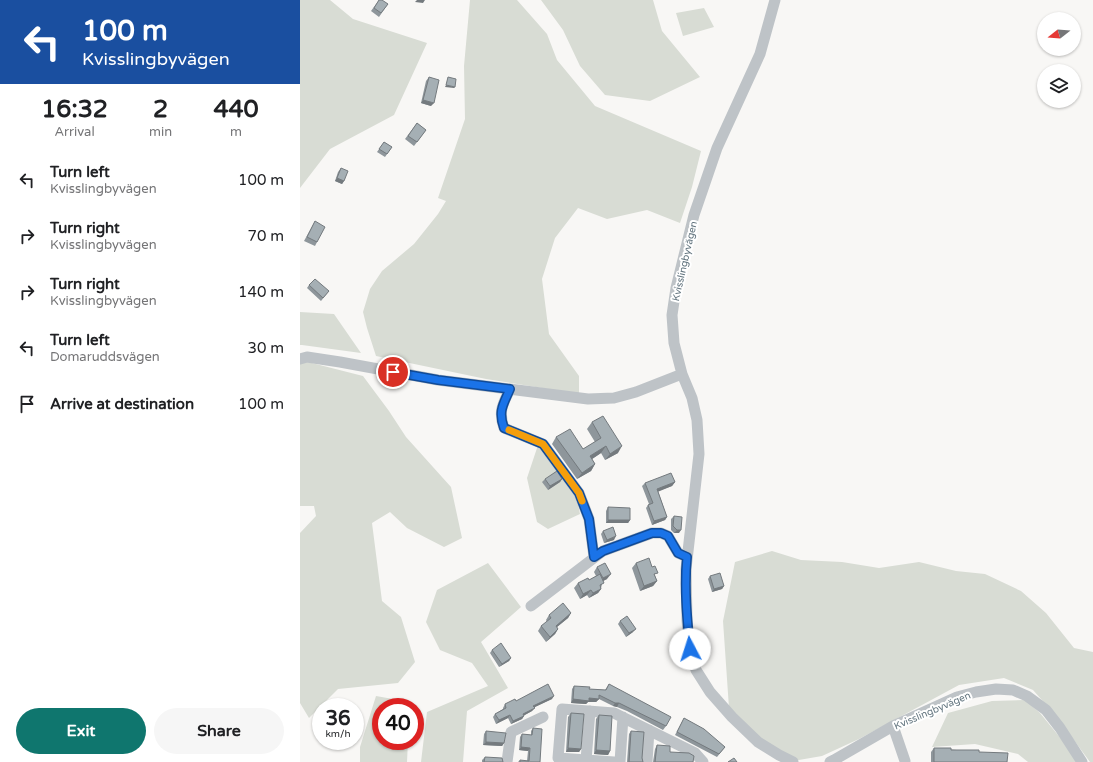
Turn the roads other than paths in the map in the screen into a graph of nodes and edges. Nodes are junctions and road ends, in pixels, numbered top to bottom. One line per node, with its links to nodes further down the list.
1 (775, 0): 3 (street, Kvisslingbyvägen)
2 (300, 359): 4 (street)
3 (682, 374): 4 (street); 6 (street, Kvisslingbyvägen)
4 (510, 389): 5 (street)
5 (594, 557): 6 (street); 7 (street)
6 (687, 557): 21 (street, Kvisslingbyvägen)
7 (531, 606)
8 (590, 711): 10 (street); 13 (street); 14 (street)
9 (543, 717): 16 (street)
10 (623, 717): 12 (street); 18 (street)
11 (893, 726): 15 (street); 22 (street, Kvisslingbyvägen); 23 (street, Kvisslingbyvägen)
12 (649, 730): 19 (street); 20 (street)
13 (571, 760): 14 (street)
14 (586, 760): 17 (street)
15 (905, 761)
16 (507, 762)
17 (614, 762)
18 (620, 762)
19 (647, 762)
20 (703, 762)
21 (794, 762)
22 (830, 762)
23 (1082, 762)

